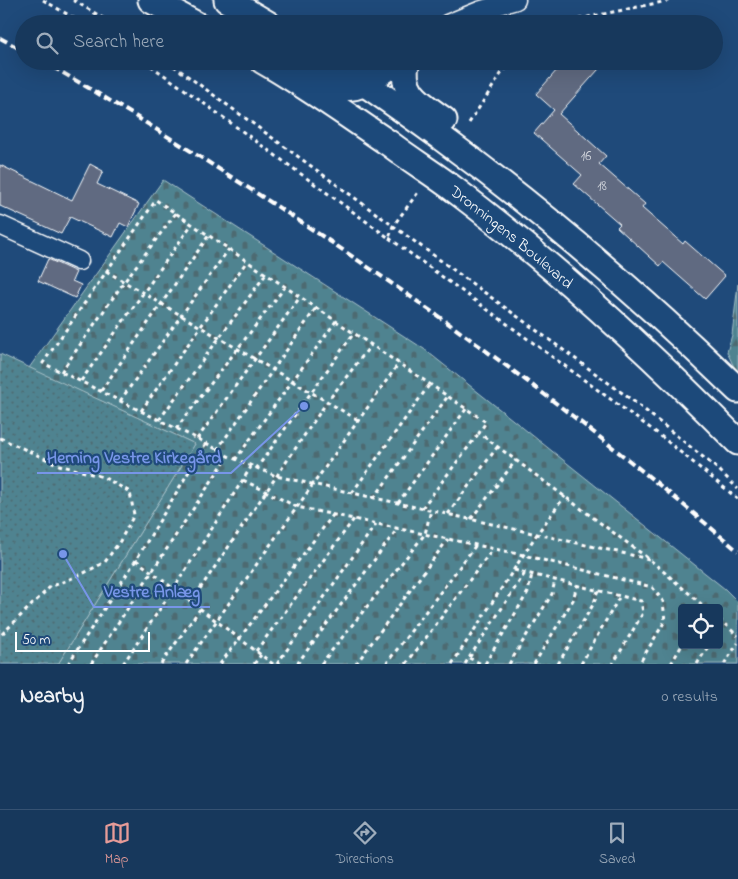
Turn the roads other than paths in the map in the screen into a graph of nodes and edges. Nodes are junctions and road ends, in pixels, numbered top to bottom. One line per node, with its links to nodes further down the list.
1 (151, 0): 4 (main road)
2 (227, 0): 5 (main road)
3 (516, 0): 6 (street)
4 (178, 15)
5 (253, 15)
6 (469, 15)
7 (277, 70): 14 (main road, Dronningens Boulevard)
8 (306, 70): 10 (main road)
9 (406, 70): 11 (main road)
10 (352, 73): 11 (main road); 14 (main road)
11 (479, 166): 15 (main road)
12 (0, 225): 13 (street)
13 (79, 261)
14 (598, 308): 16 (main road, Dronningens Boulevard)
15 (738, 390)
16 (738, 442)

